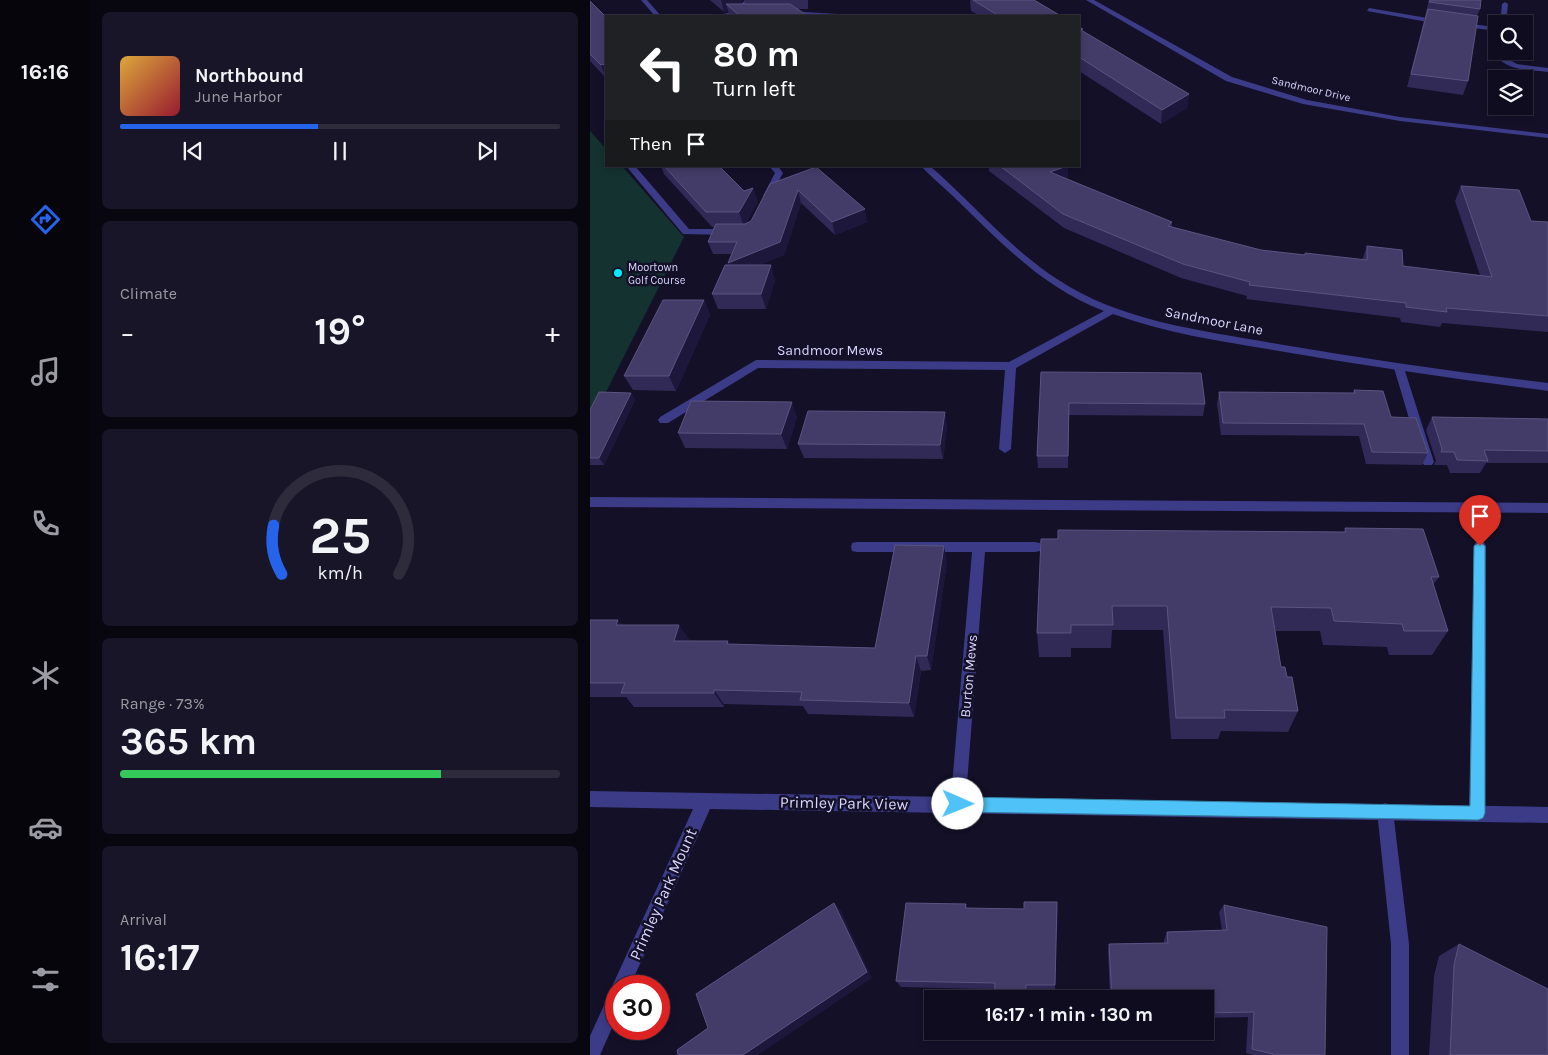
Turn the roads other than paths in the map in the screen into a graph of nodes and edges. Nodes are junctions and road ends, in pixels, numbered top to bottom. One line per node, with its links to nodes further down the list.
1 (644, 0): 9 (street)
2 (748, 0): 6 (street)
3 (1089, 0): 18 (street, Sandmoor Drive)
4 (1506, 4): 12 (street)
5 (1370, 10): 13 (street)
6 (737, 12): 7 (street); 10 (street)
7 (747, 12)
8 (776, 13): 11 (street)
9 (657, 15)
10 (724, 15)
11 (817, 15)
12 (1504, 15)
13 (1447, 23)
14 (1457, 24): 15 (street)
15 (1488, 28)
16 (1502, 60): 17 (street)
17 (1548, 70)
18 (1548, 136)
19 (631, 167): 23 (street)
20 (774, 167): 22 (street)
21 (925, 167): 24 (street, Sandmoor Lane)
22 (762, 206)
23 (740, 232)
24 (1112, 311): 25 (street, Sandmoor Mews); 26 (street, Sandmoor Lane)
25 (1011, 366): 28 (street, Sandmoor Mews); 29 (street)
26 (1399, 368): 27 (street, Sandmoor Lane); 30 (street)
27 (1548, 387)
28 (664, 420)
29 (1005, 450)
30 (1428, 462)
31 (590, 502): 32 (street)
32 (1548, 508)
33 (1480, 546): 41 (street)
34 (857, 547): 35 (street)
35 (980, 547): 36 (street); 39 (street, Burton Mews)
36 (1035, 547)
37 (590, 799): 38 (street, Primley Park View)
38 (704, 801): 39 (street, Primley Park View); 43 (street, Primley Park Mount)
39 (958, 804): 40 (street, Primley Park View)
40 (1385, 811): 41 (street, Primley Park View); 46 (street)
41 (1478, 813): 42 (street, Primley Park View)
42 (1548, 815)
43 (626, 975)
44 (605, 1022): 45 (street)
45 (590, 1055)
46 (1400, 1055)

